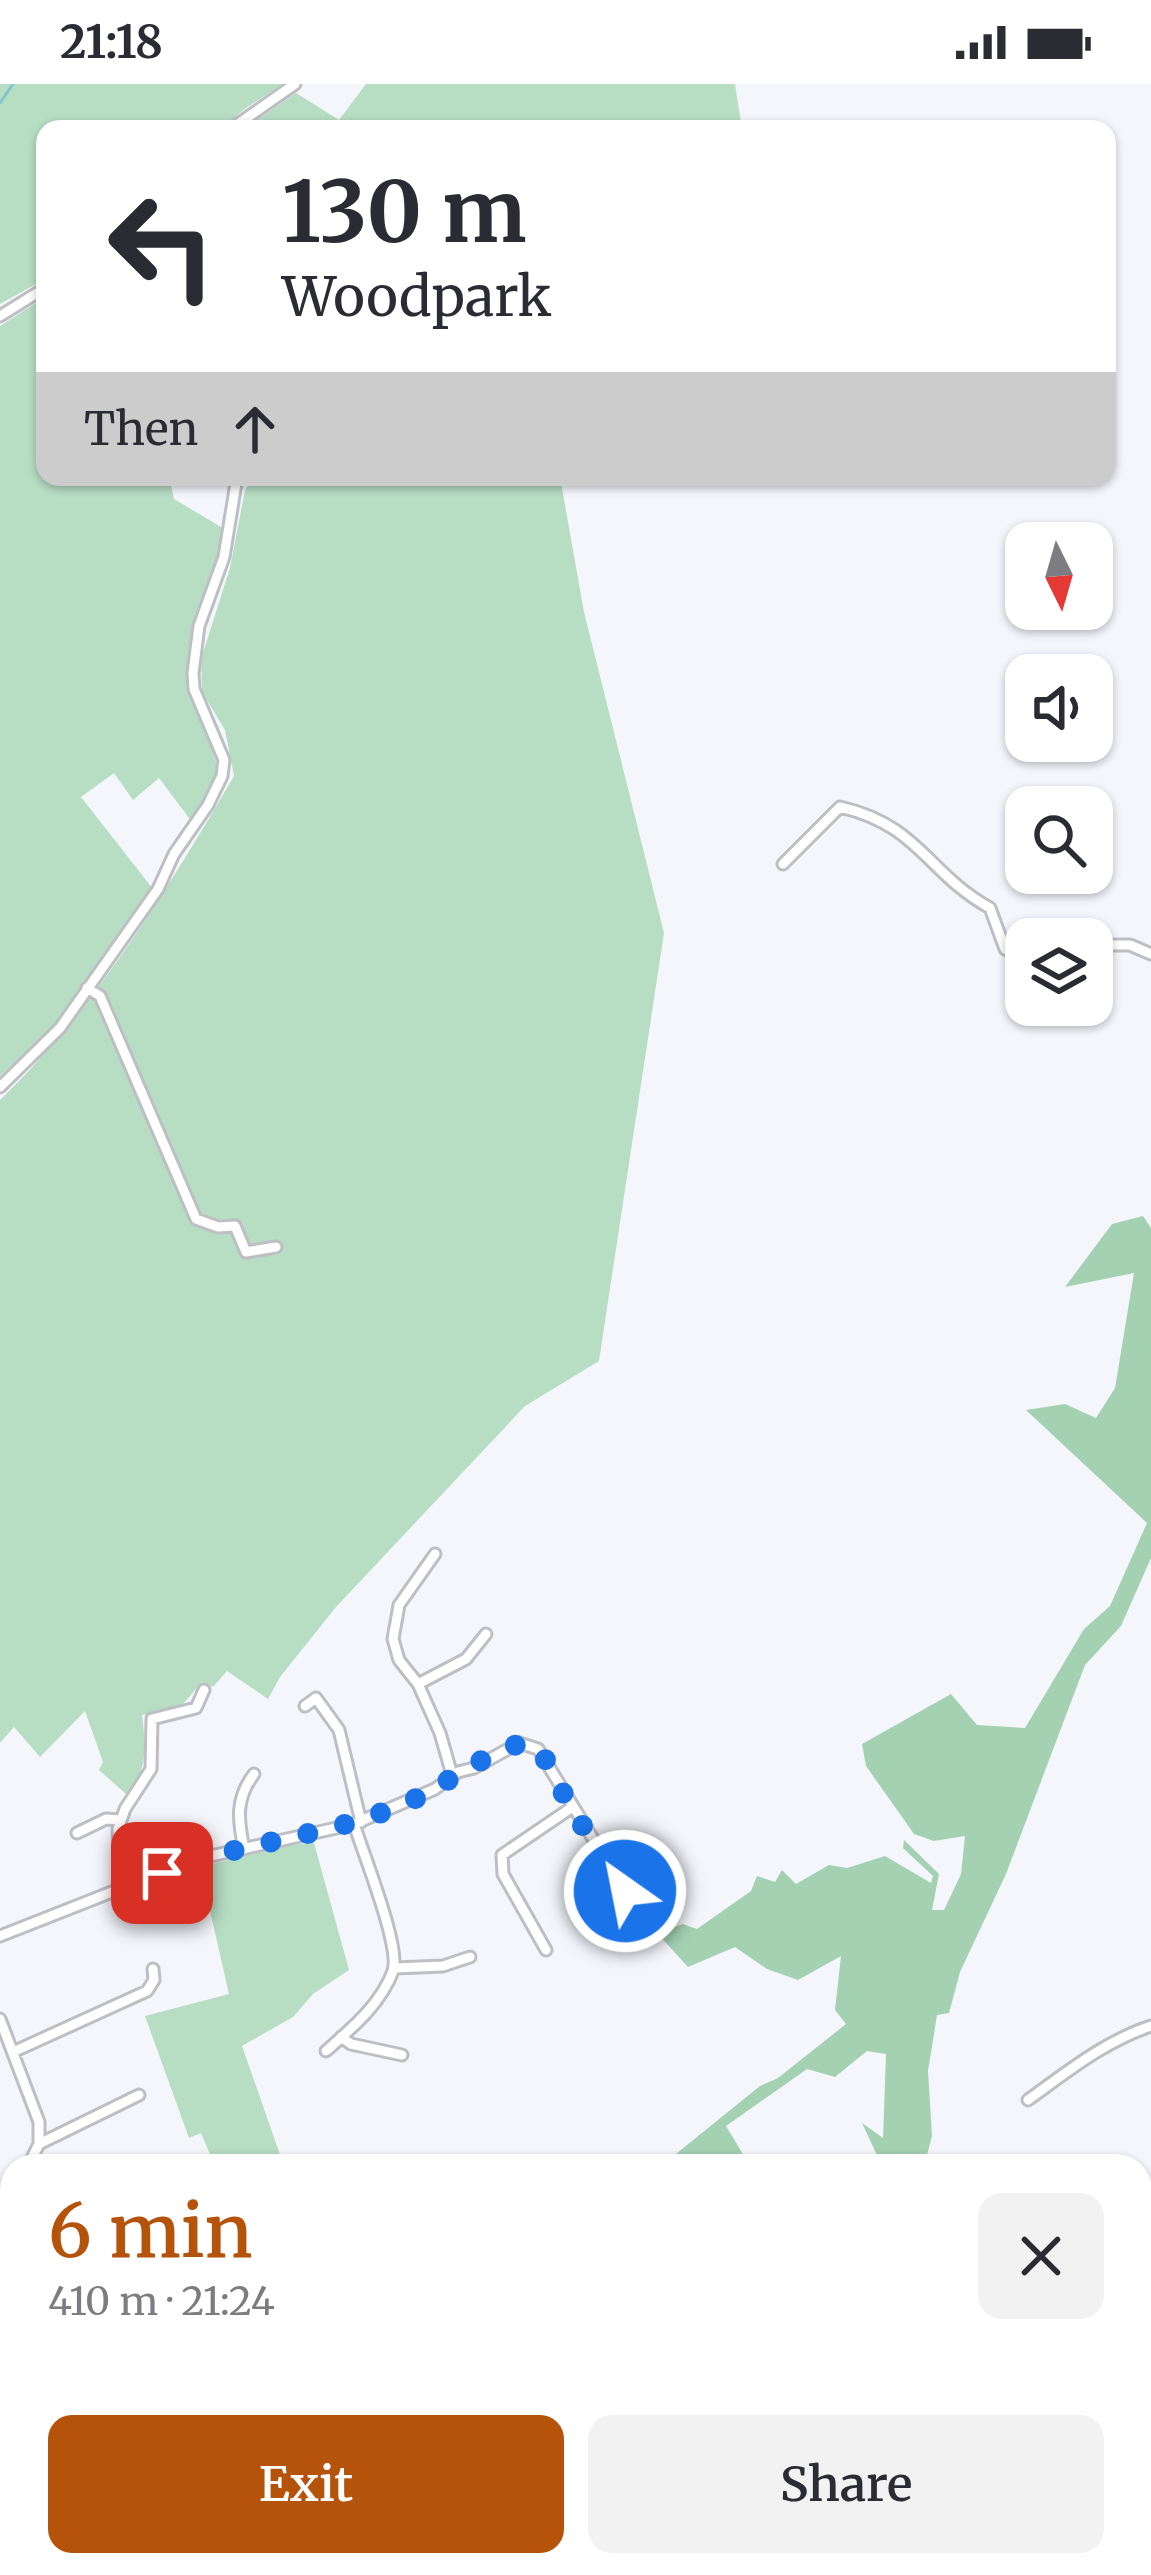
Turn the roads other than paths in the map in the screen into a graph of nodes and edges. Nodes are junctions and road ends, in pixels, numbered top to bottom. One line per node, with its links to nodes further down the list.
1 (295, 84): 2 (street)
2 (244, 120)
3 (36, 294): 4 (street)
4 (0, 316)
5 (236, 486): 10 (street)
6 (783, 864): 8 (street)
7 (1113, 945): 9 (street)
8 (1005, 950)
9 (1151, 954)
10 (87, 988): 11 (street); 12 (street)
11 (0, 1087)
12 (276, 1247)
13 (435, 1554): 15 (street)
14 (488, 1633): 15 (street)
15 (418, 1684): 19 (street)
16 (204, 1690): 21 (street)
17 (305, 1706): 22 (street)
18 (256, 1772): 24 (street)
19 (452, 1775): 20 (street); 22 (street)
20 (571, 1808): 26 (street); 28 (street)
21 (120, 1820): 23 (street); 25 (street)
22 (358, 1823): 24 (street); 30 (street)
23 (77, 1833)
24 (244, 1850): 25 (street)
25 (131, 1885): 27 (street)
26 (625, 1891)
27 (0, 1936)
28 (546, 1950)
29 (470, 1957): 30 (street)
30 (395, 1968): 34 (street)
31 (153, 1969): 36 (street)
32 (0, 2020): 36 (street)
33 (1151, 2026): 39 (street)
34 (341, 2037): 35 (street); 37 (street)
35 (326, 2050)
36 (13, 2052): 40 (street)
37 (402, 2055)
38 (139, 2095): 40 (street)
39 (1028, 2099)
40 (40, 2144): 41 (street)
41 (35, 2154)

